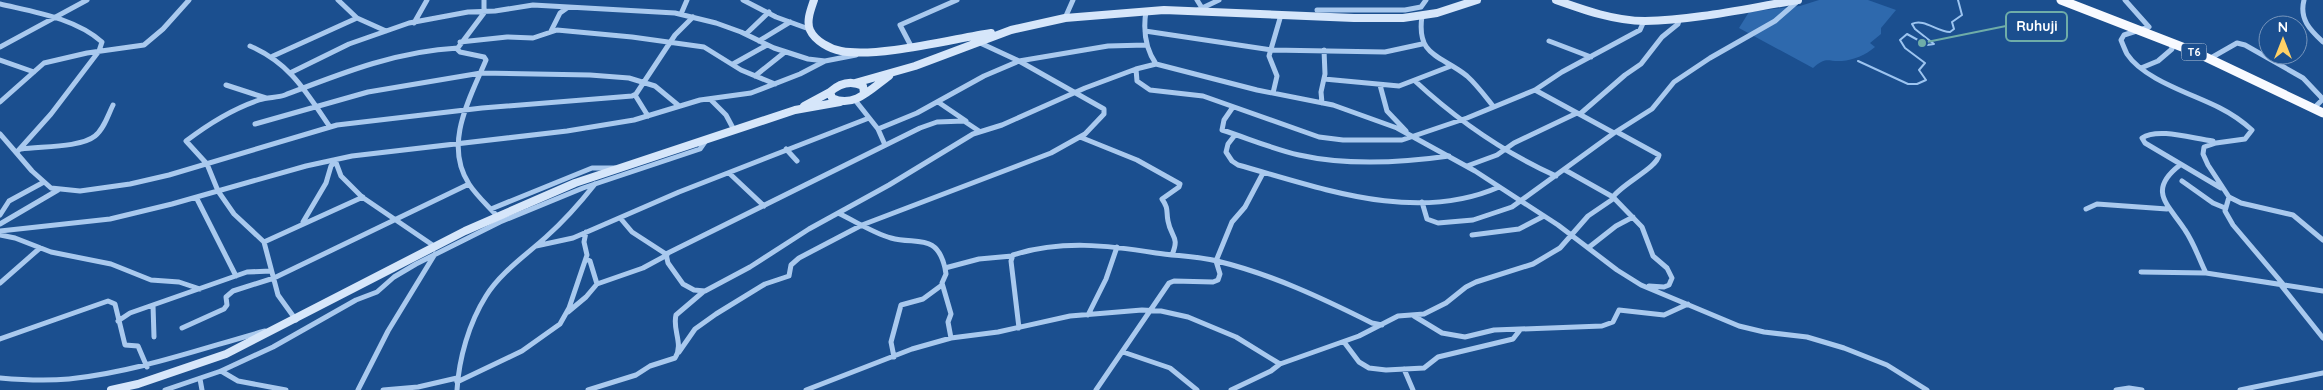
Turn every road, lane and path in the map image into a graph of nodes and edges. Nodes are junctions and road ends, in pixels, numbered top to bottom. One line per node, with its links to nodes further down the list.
1 (87, 0): 35 (street)
2 (189, 0): 61 (street)
3 (338, 0): 31 (street)
4 (427, 0): 37 (street)
5 (484, 0): 24 (street)
6 (687, 0): 28 (street)
7 (743, 0): 27 (street)
8 (814, 0): 39 (main road)
9 (957, 0): 58 (street)
10 (1074, 0): 33 (street)
11 (1197, 0): 22 (street)
12 (1219, 0): 22 (street)
13 (1426, 0): 23 (street)
14 (1477, 0): 30 (main road)
15 (1556, 0): 36 (main road)
16 (1799, 0): 34 (main road); 124 (street)
17 (2061, 0): 41 (highway, T6)
18 (2125, 0): 41 (street)
19 (2304, 0): 53 (street)
20 (0, 4): 35 (street)
21 (568, 7): 24 (street); 28 (street); 43 (street)
22 (1202, 8): 26 (street)
23 (1317, 10)
24 (485, 11): 37 (street); 49 (street)
25 (1146, 11): 26 (main road); 33 (main road); 44 (street)
26 (1195, 11): 29 (main road)
27 (769, 12): 38 (street); 45 (street)
28 (681, 14): 32 (street)
29 (1281, 15): 30 (main road); 62 (street)
30 (1422, 16): 54 (street)
31 (357, 18): 42 (street); 67 (street)
32 (693, 18): 45 (street); 50 (street)
33 (1065, 18): 40 (main road)
34 (1680, 18): 36 (main road); 112 (street)
35 (55, 19): 48 (street); 59 (street)
36 (1644, 21): 68 (street)
37 (414, 22): 42 (street)
38 (790, 22): 39 (street); 46 (street)
39 (810, 29): 66 (main road)
40 (1011, 30): 51 (main road); 58 (main road)
41 (2141, 30): 52 (highway, T6); 76 (street)
42 (386, 31): 79 (street)
43 (551, 31): 49 (street); 50 (street)
44 (1145, 31): 56 (street); 62 (street)
45 (746, 34): 46 (street)
46 (758, 40): 55 (street)
47 (1549, 41): 68 (street)
48 (102, 42): 61 (street); 64 (street)
49 (460, 42): 60 (street)
50 (669, 42): 73 (street); 84 (street)
51 (977, 42): 72 (street); 81 (main road)
52 (2171, 42): 69 (highway, T6); 76 (street)
53 (2323, 42)
54 (1422, 44): 63 (street); 75 (street)
55 (767, 45): 65 (street); 73 (street)
56 (1146, 45): 72 (street); 74 (street)
57 (250, 46): 67 (street)
58 (911, 46): 66 (main road)
59 (0, 47)
60 (458, 48): 80 (street); 90 (street)
61 (114, 50): 64 (street)
62 (1270, 50): 63 (street); 95 (street)
63 (1324, 50): 83 (street)
64 (99, 52): 78 (street); 135 (street)
65 (785, 52): 71 (street); 82 (street)
66 (864, 52): 71 (street)
67 (273, 56): 79 (street)
68 (1591, 57): 91 (street)
69 (2209, 58): 109 (highway, T6); 109 (street)
70 (0, 60): 78 (street)
71 (825, 61): 87 (street)
72 (1019, 61): 94 (street); 102 (street)
73 (733, 64): 82 (street)
74 (1156, 64): 77 (street); 95 (street)
75 (1451, 66): 85 (street); 108 (street)
76 (2141, 68): 130 (street)
77 (1136, 69): 94 (street); 107 (street)
78 (34, 72): 100 (street)
79 (292, 72): 90 (street)
80 (481, 73): 84 (street); 106 (street); 110 (street)
81 (894, 73): 86 (main road); 93 (main road)
82 (756, 76): 87 (street)
83 (1324, 79): 89 (street); 103 (street)
84 (644, 81): 96 (street); 105 (street)
85 (1415, 81): 89 (street); 116 (street)
86 (855, 83): 92 (main road); 93 (main road)
87 (775, 84): 98 (street)
88 (226, 85): 97 (street)
89 (1380, 85): 123 (street)
90 (302, 88): 97 (street); 106 (street)
91 (1535, 90): 108 (street); 112 (street)
92 (830, 92): 101 (main road); 111 (main road)
93 (864, 93): 99 (main road)
94 (1074, 93): 122 (street); 128 (street)
95 (1273, 93): 103 (street)
96 (635, 94): 110 (street); 114 (street)
97 (267, 98): 139 (street)
98 (710, 99): 105 (street); 121 (street)
99 (855, 100): 101 (main road); 115 (street)
100 (0, 102)
101 (840, 102): 111 (main road)
102 (938, 102): 117 (street); 120 (street)
103 (1322, 102): 123 (street)
104 (113, 105): 135 (street)
105 (678, 105): 114 (street)
106 (316, 106): 118 (street); 119 (street)
107 (1233, 106): 126 (street); 127 (street)
108 (1493, 106): 116 (street)
109 (2314, 108): 113 (highway, T6)
110 (465, 110): 119 (street); 131 (street)
111 (795, 110): 121 (main road)
112 (1579, 113): 124 (street); 133 (street)
113 (2323, 113)
114 (648, 116): 131 (street)
115 (869, 118): 120 (street); 134 (street)
116 (1462, 120): 127 (street); 133 (street)
117 (966, 121): 122 (street); 132 (street)
118 (255, 124)
119 (330, 127): 139 (street)
120 (878, 129): 132 (street)
121 (734, 130): 129 (main road)
122 (979, 132): 166 (street)
123 (1407, 132): 127 (street)
124 (1616, 133): 143 (street); 158 (street)
125 (0, 134): 135 (street)
126 (1235, 135): 136 (street); 145 (street)
127 (1415, 136): 136 (street)
128 (1080, 137): 175 (street); 189 (street)
129 (708, 138): 142 (main road); 150 (street)
130 (2216, 141): 140 (street); 152 (street)
131 (457, 144): 137 (street); 149 (street)
132 (885, 145): 161 (street)
133 (1506, 147): 141 (street); 146 (street)
134 (786, 149): 138 (street); 144 (street)
135 (19, 151): 148 (street)
136 (1449, 156): 141 (street)
137 (335, 161): 154 (street); 156 (street); 174 (street)
138 (798, 161)
139 (207, 164): 153 (street); 154 (street)
140 (2180, 165): 152 (street); 165 (street)
141 (1467, 166): 151 (street)
142 (616, 168): 163 (street); 168 (main road)
143 (1565, 170): 146 (street); 158 (street)
144 (728, 173): 161 (street); 171 (street)
145 (1263, 173): 159 (street); 192 (street)
146 (1556, 176): 160 (street)
147 (2182, 181): 162 (street)
148 (44, 182): 153 (street); 167 (street)
149 (469, 184): 163 (street); 172 (street)
150 (595, 184): 183 (street); 187 (street)
151 (1499, 187): 159 (street); 160 (street)
152 (2224, 189): 157 (street)
153 (58, 190): 173 (street)
154 (218, 191): 155 (street); 182 (street)
155 (196, 197): 176 (street); 197 (street)
156 (363, 197): 172 (street); 174 (street)
157 (2229, 197): 162 (street); 181 (street)
158 (1613, 198): 170 (street); 180 (street)
159 (1422, 202): 160 (street)
160 (1522, 202): 169 (street)
161 (764, 206): 188 (street)
162 (2225, 208): 201 (street)
163 (491, 209): 168 (street)
164 (2086, 209): 165 (street)
165 (2167, 209): 196 (street)
166 (838, 213): 175 (street); 205 (street)
167 (0, 215)
168 (497, 216): 187 (main road)
169 (1544, 216): 179 (street); 180 (street)
170 (1633, 217): 186 (street); 203 (street)
171 (621, 219): 177 (street); 188 (street)
172 (394, 220): 187 (street); 198 (street)
173 (0, 224)
174 (302, 224): 182 (street)
175 (864, 224): 193 (street); 227 (street)
176 (0, 231)
177 (586, 232): 183 (street); 191 (street)
178 (0, 235): 185 (street)
179 (1472, 235)
180 (1572, 236): 186 (street); 214 (street)
181 (2323, 240)
182 (264, 242): 194 (street)
183 (536, 246): 237 (street)
184 (1116, 247): 189 (street); 190 (street); 213 (street)
185 (40, 248): 199 (street); 204 (street)
186 (1588, 248): 203 (street)
187 (435, 250): 215 (main road); 233 (street); 242 (street)
188 (666, 255): 200 (street); 205 (street)
189 (1172, 255): 192 (street)
190 (1012, 256): 193 (street); 220 (street)
191 (586, 259): 200 (street); 212 (street)
192 (1216, 261): 209 (street); 217 (street)
193 (946, 268): 202 (street)
194 (271, 271): 197 (street); 198 (street)
195 (2140, 272): 196 (street)
196 (2206, 274): 201 (street)
197 (236, 276): 204 (street)
198 (274, 278): 215 (street); 219 (street)
199 (0, 283)
200 (597, 284): 212 (street)
201 (2281, 284): 206 (street); 224 (street)
202 (942, 285): 223 (street); 229 (street)
203 (1641, 285): 207 (street)
204 (200, 289): 208 (street)
205 (703, 291): 227 (street)
206 (2323, 291)
207 (1688, 304): 221 (street); 251 (street)
208 (153, 305): 211 (street); 222 (street)
209 (1150, 310): 213 (street); 228 (street); 230 (street)
210 (116, 312): 211 (street); 216 (street); 225 (street)
211 (130, 313): 216 (street)
212 (566, 314): 237 (street)
213 (1088, 314): 220 (street)
214 (1414, 316): 217 (street); 221 (street)
215 (296, 320): 218 (main road)
216 (118, 321): 231 (street)
217 (1382, 325): 226 (street)
218 (281, 327): 231 (street); 238 (main road)
219 (182, 328)
220 (1019, 328): 223 (street)
221 (1520, 330): 232 (street)
222 (154, 337)
223 (951, 338): 229 (street)
224 (2323, 338)
225 (0, 339)
226 (1344, 342): 230 (street); 232 (street)
227 (679, 352): 245 (street)
228 (1123, 352): 247 (street); 248 (street)
229 (894, 356): 246 (street)
230 (1280, 364): 249 (street)
231 (147, 367): 235 (street)
232 (1404, 369): 250 (street)
233 (221, 371): 236 (street); 241 (street)
234 (2323, 373): 254 (street)
235 (0, 378)
236 (200, 379): 239 (street); 240 (street)
237 (457, 380): 243 (street); 244 (street)
238 (111, 390)
239 (165, 390)
240 (202, 390)
241 (286, 390)
242 (358, 390)
243 (383, 390)
244 (457, 390)
245 (588, 390)
246 (806, 390)
247 (1096, 390)
248 (1197, 390)
249 (1231, 390)
250 (1412, 390)
251 (1926, 390)
252 (2116, 390): 253 (street)
253 (2142, 390)
254 (2240, 390)

